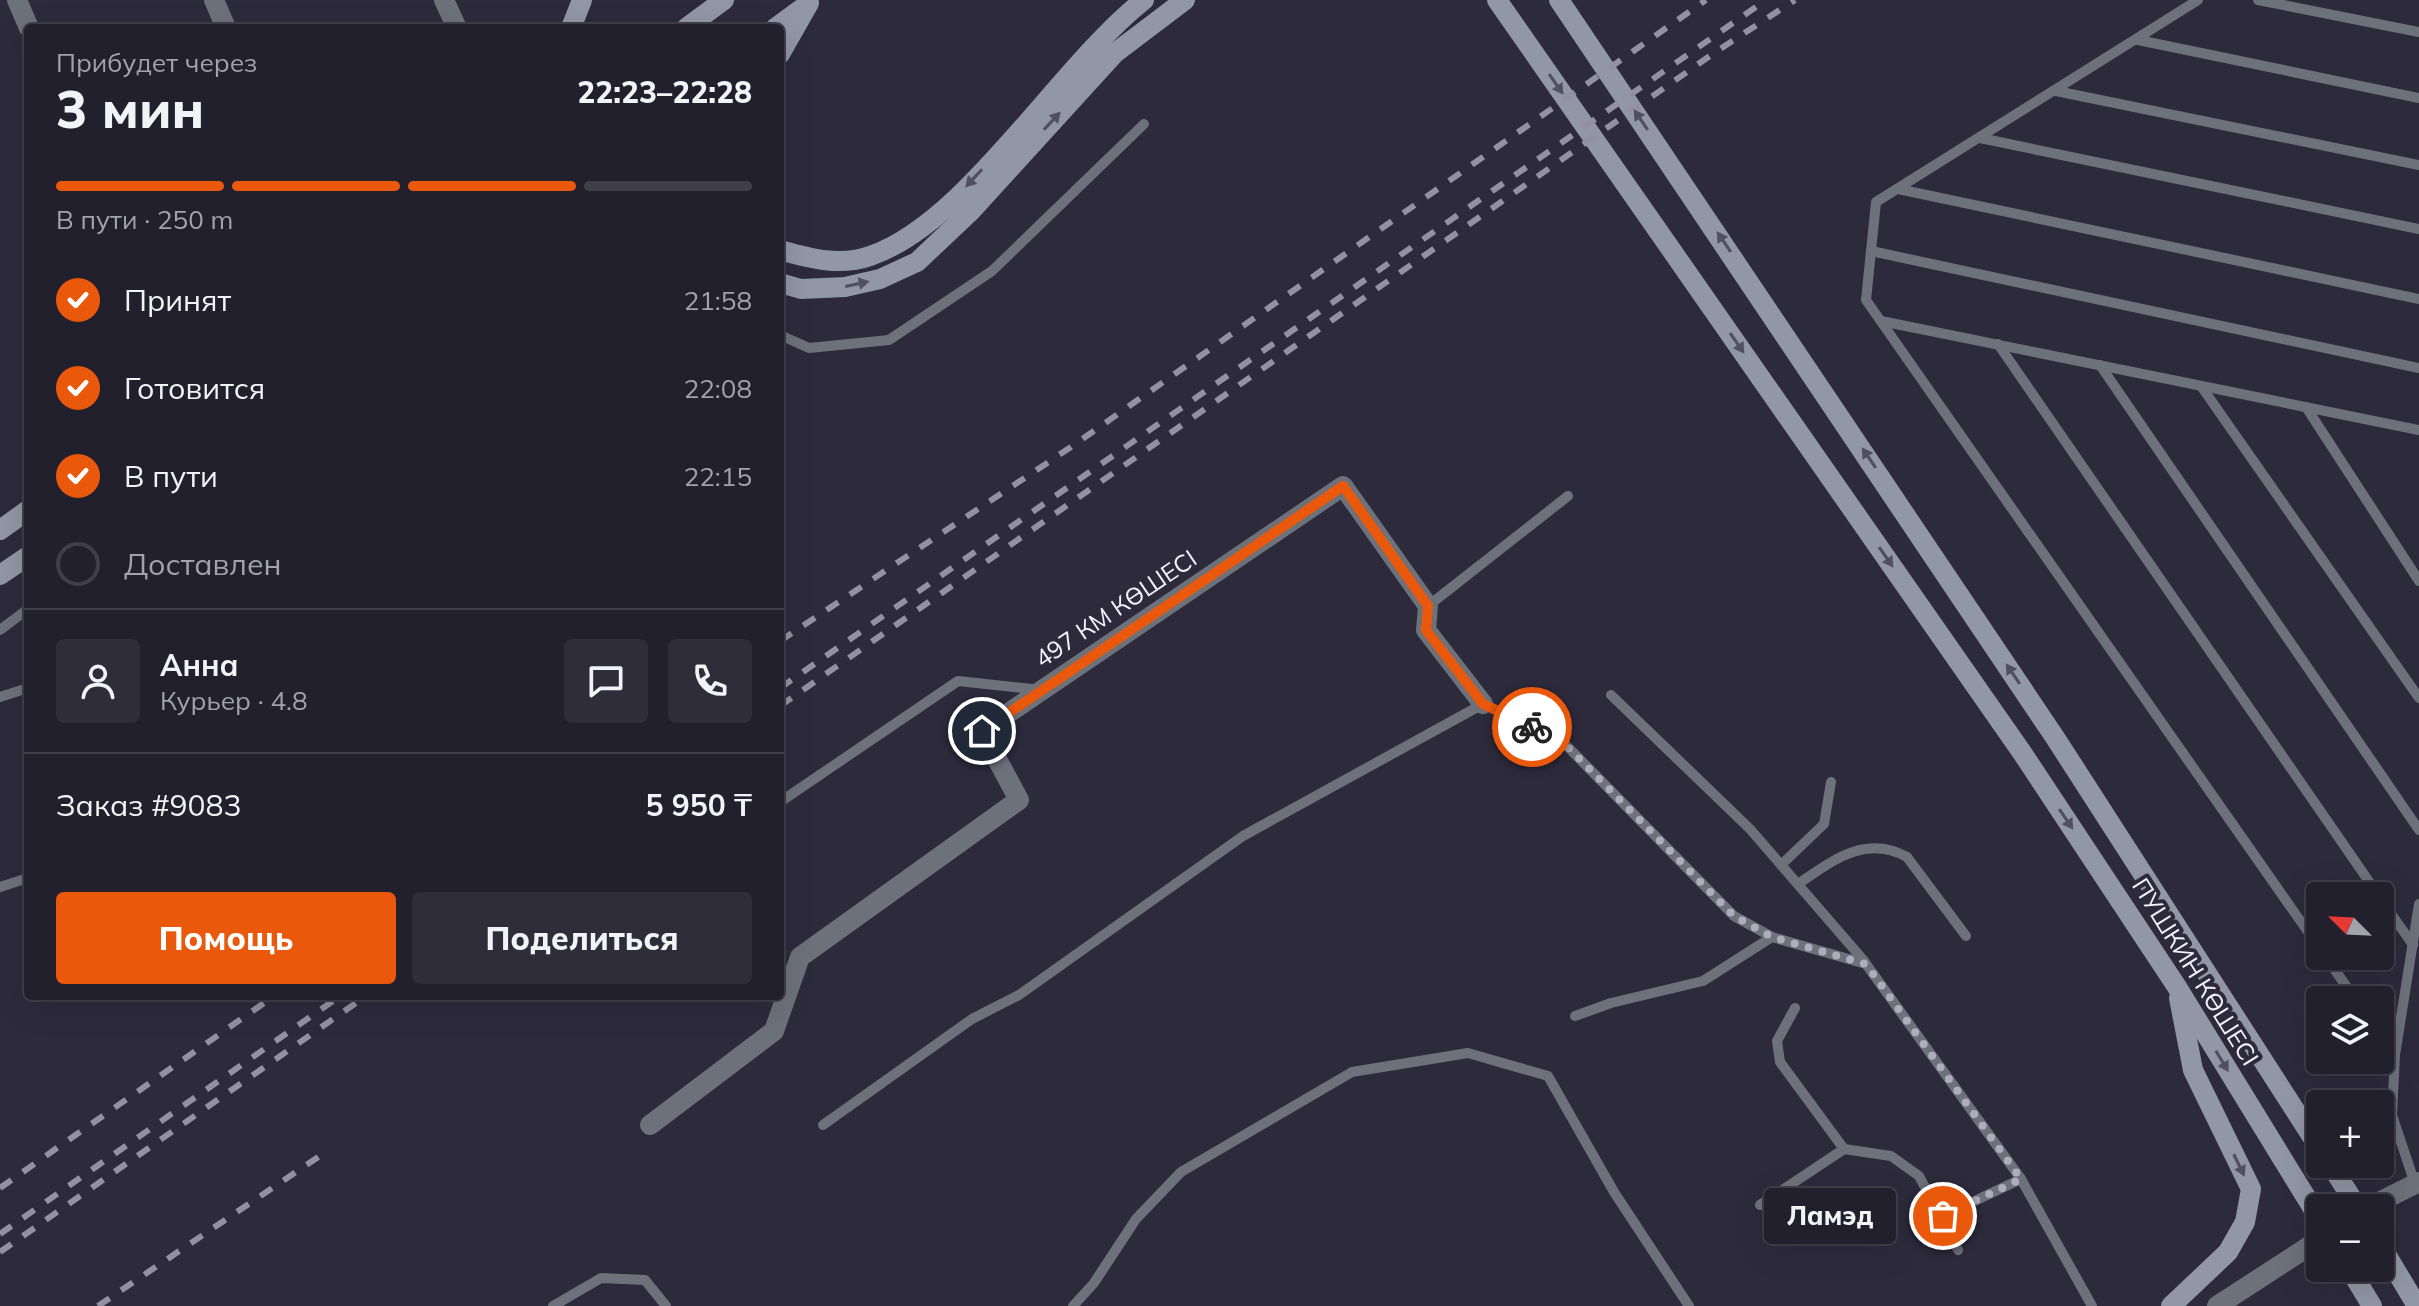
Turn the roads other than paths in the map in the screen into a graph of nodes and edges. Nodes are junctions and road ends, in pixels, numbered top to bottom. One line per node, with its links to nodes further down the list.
1 (17, 0): 13 (street)
2 (214, 0): 14 (street)
3 (444, 0): 15 (street)
4 (582, 0): 16 (main road)
5 (724, 0): 17 (main road)
6 (1144, 0): 29 (main road, one-way to 29)
7 (1185, 0): 31 (main road, one-way to 7)
8 (1497, 0): 73 (main road, ПУШКИН КӨШЕСІ, one-way to 73)
9 (1559, 0): 79 (main road, ПУШКИН КӨШЕСІ, one-way to 9)
10 (2198, 0): 20 (lane)
11 (2258, 0): 19 (lane)
12 (812, 2): 18 (main road); 21 (main road)
13 (27, 24)
14 (224, 24)
15 (455, 24)
16 (573, 24)
17 (691, 24)
18 (781, 24)
19 (2419, 32)
20 (2138, 40): 22 (lane); 23 (lane)
21 (784, 48)
22 (2056, 91): 25 (lane); 26 (lane)
23 (2419, 98)
24 (1144, 124): 34 (lane)
25 (1980, 138): 27 (lane); 28 (lane)
26 (2419, 165)
27 (1898, 189): 30 (lane); 32 (lane)
28 (2419, 229)
29 (784, 251)
30 (1871, 251): 33 (lane); 37 (lane)
31 (784, 284)
32 (2419, 299)
33 (1881, 321): 35 (lane); 66 (lane)
34 (784, 337)
35 (1998, 344): 36 (lane); 61 (lane)
36 (2100, 365): 38 (lane); 58 (lane)
37 (2419, 368)
38 (2201, 386): 39 (lane); 54 (lane)
39 (2306, 407): 40 (lane); 46 (lane)
40 (2419, 430)
41 (1568, 496): 47 (lane)
42 (24, 513): 43 (main road)
43 (0, 530)
44 (24, 559): 45 (main road)
45 (0, 575)
46 (2419, 581)
47 (1428, 606): 51 (street, 497 КМ КӨШЕСІ); 55 (street, 497 КМ КӨШЕСІ)
48 (24, 612): 49 (lane)
49 (0, 630)
50 (24, 689): 53 (lane)
51 (1043, 690): 57 (lane); 77 (street, 497 КМ КӨШЕСІ)
52 (1611, 695): 59 (lane)
53 (0, 697)
54 (2419, 698)
55 (1483, 704): 68 (lane); 78 (lane)
56 (1831, 782): 59 (lane)
57 (784, 799)
58 (2419, 830)
59 (1781, 865): 62 (lane)
60 (24, 879): 63 (lane)
61 (2370, 882)
62 (1798, 884): 67 (lane); 70 (lane)
63 (0, 887)
64 (2419, 908): 69 (lane)
65 (2394, 917): 69 (lane)
66 (2306, 929)
67 (1966, 936)
68 (1772, 937): 70 (lane); 75 (lane)
69 (2413, 945): 71 (lane)
70 (1866, 964): 81 (lane)
71 (2407, 979): 72 (lane); 76 (lane)
72 (2419, 981)
73 (2177, 987): 84 (main road, ПУШКИН КӨШЕСІ, one-way to 84); 96 (main road, one-way to 96)
74 (1795, 1008): 80 (lane)
75 (1575, 1016)
76 (2395, 1055): 82 (lane)
77 (650, 1125)
78 (823, 1125)
79 (2306, 1127)
80 (1844, 1149): 85 (lane); 86 (lane)
81 (2021, 1179): 86 (lane); 95 (lane)
82 (2417, 1183): 83 (street)
83 (2394, 1194)
84 (2306, 1197)
85 (1760, 1205)
86 (1943, 1216): 88 (lane)
87 (2306, 1248): 97 (street)
88 (1958, 1250)
89 (2394, 1267): 99 (main road)
90 (2357, 1282): 98 (main road)
91 (553, 1306): 92 (lane)
92 (666, 1306)
93 (1073, 1306): 94 (lane)
94 (1689, 1306)
95 (2092, 1306)
96 (2171, 1306)
97 (2217, 1306)
98 (2372, 1306)
99 (2417, 1306)

